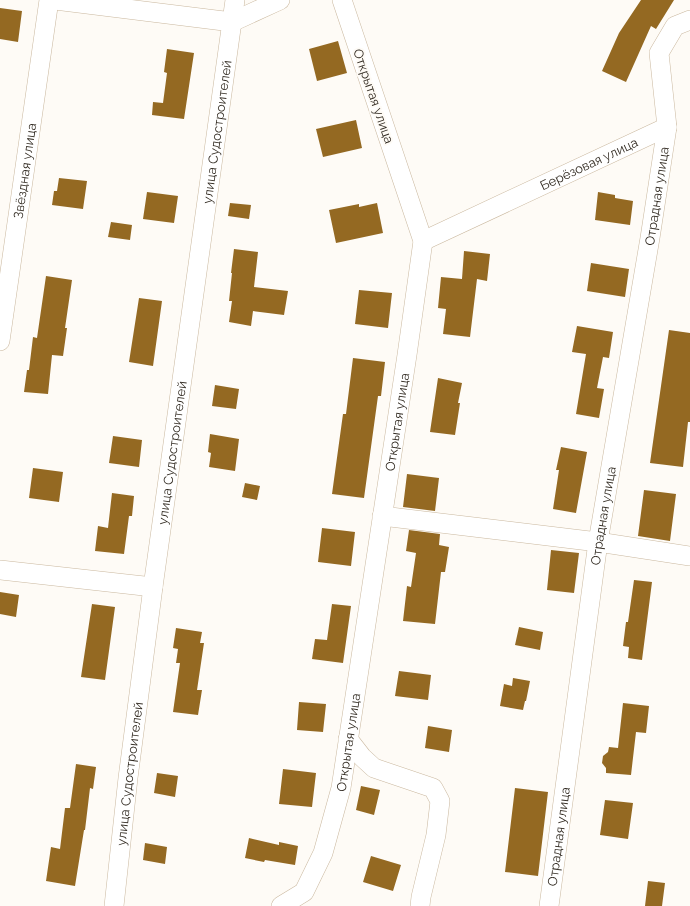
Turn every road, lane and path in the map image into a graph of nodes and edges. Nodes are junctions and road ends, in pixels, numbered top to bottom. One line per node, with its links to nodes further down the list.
1 (49, 0): 10 (street, Звёздная улица)
2 (55, 0): 7 (street)
3 (235, 0): 7 (street, улица Судостроителей)
4 (280, 0): 7 (street)
5 (342, 0): 9 (street, Открытая улица)
6 (690, 20): 8 (street)
7 (232, 22): 15 (street, улица Судостроителей)
8 (667, 127): 9 (street, Берёзовая улица); 12 (street, Отрадная улица)
9 (423, 241): 11 (street, Открытая улица)
10 (0, 341)
11 (382, 516): 12 (street); 16 (street, Открытая улица)
12 (598, 542): 13 (street); 20 (street, Отрадная улица)
13 (690, 556)
14 (0, 570): 15 (street)
15 (152, 586): 17 (street, улица Судостроителей)
16 (348, 739): 18 (street, Открытая улица); 19 (street)
17 (114, 906)
18 (281, 906)
19 (420, 906)
20 (549, 906)

